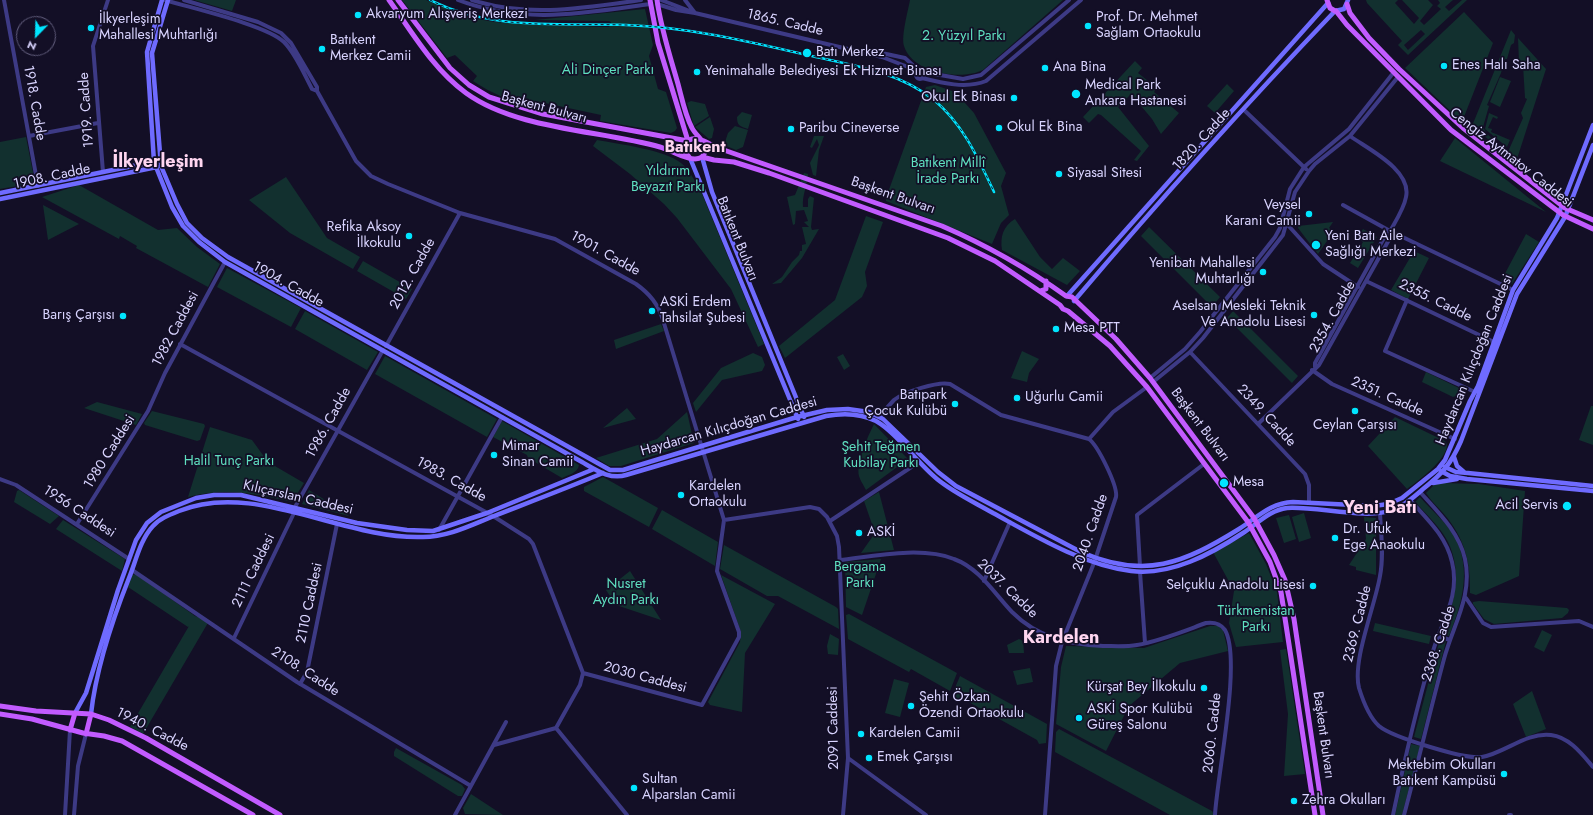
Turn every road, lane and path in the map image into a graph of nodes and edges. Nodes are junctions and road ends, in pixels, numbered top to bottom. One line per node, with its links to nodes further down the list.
1 (4, 0): 33 (street, 1918. Cadde)
2 (108, 0): 31 (street, 1919. Cadde)
3 (162, 0): 41 (main road, 1904. Cadde)
4 (167, 0): 29 (street, 1901. Cadde); 40 (main road, 1904. Cadde)
5 (184, 0): 29 (street, 1901. Cadde)
6 (389, 0): 39 (main road, Başkent Bulvarı)
7 (398, 0): 36 (main road, Başkent Bulvarı)
8 (458, 0): 18 (street)
9 (472, 0): 10 (street)
10 (641, 0)
11 (675, 0): 20 (street)
12 (685, 0): 22 (street)
13 (1069, 0): 23 (street)
14 (1080, 0): 24 (street)
15 (658, 1): 18 (main road); 19 (street, 1865. Cadde); 35 (main road)
16 (1328, 1): 21 (main road, Cengiz Aytmatov Caddesi); 63 (main road, 1820. Cadde)
17 (1347, 1): 21 (main road, 1820. Cadde); 50 (main road, Cengiz Aytmatov Caddesi)
18 (650, 2): 36 (main road, Batıkent Bulvarı)
19 (671, 4): 20 (street, 1865. Cadde)
20 (676, 8): 22 (street, 1865. Cadde)
21 (1336, 11): 26 (main road, Cengiz Aytmatov Caddesi); 30 (main road, 1820. Cadde)
22 (695, 13): 25 (street, 1865. Cadde)
23 (1039, 26): 24 (street); 25 (street)
24 (1044, 32): 28 (street)
25 (919, 72): 28 (street); 28 (street, 1865. Cadde)
26 (1394, 72): 27 (main road, Cengiz Aytmatov Caddesi); 42 (street)
27 (1398, 77): 34 (street); 53 (main road, Cengiz Aytmatov Caddesi)
28 (922, 78)
29 (317, 92): 52 (street, 1901. Cadde)
30 (1244, 110): 42 (street); 64 (main road, 1820. Cadde)
31 (98, 123): 33 (street); 44 (street, 1919. Cadde)
32 (1593, 125): 50 (main road, Haydarcan Kılıçdoğan Caddesi)
33 (29, 136): 45 (street, 1918. Cadde)
34 (1350, 136): 43 (street); 59 (street, 2354. Cadde)
35 (702, 140): 36 (main road); 38 (main road, Batıkent Bulvarı); 62 (main road, Başkent Bulvarı)
36 (688, 141): 39 (main road, Batıkent Bulvarı)
37 (1593, 145): 51 (main road, Haydarcan Kılıçdoğan Caddesi)
38 (702, 157): 39 (main road); 68 (main road, Başkent Bulvarı); 80 (main road, Batıkent Bulvarı)
39 (690, 158): 81 (main road, Batıkent Bulvarı)
40 (161, 163): 41 (main road); 60 (main road, 1904. Cadde)
41 (155, 164): 44 (main road, 1908. Cadde); 47 (main road, 1908. Cadde); 60 (main road, 1904. Cadde)
42 (1304, 167): 43 (street); 55 (street)
43 (1308, 171): 57 (street)
44 (103, 172): 45 (main road, 1908. Cadde)
45 (38, 186): 46 (main road, 1908. Cadde); 47 (main road)
46 (0, 192)
47 (39, 192): 48 (main road, 1908. Cadde)
48 (0, 199)
49 (1343, 205): 59 (street)
50 (1563, 206): 51 (main road, Cengiz Aytmatov Caddesi); 53 (main road, Haydarcan Kılıçdoğan Caddesi)
51 (1568, 209): 54 (main road, Haydarcan Kılıçdoğan Caddesi); 56 (main road, Cengiz Aytmatov Caddesi)
52 (460, 213): 78 (street, 2012. Cadde); 99 (street, 1901. Cadde)
53 (1560, 213): 54 (main road, Cengiz Aytmatov Caddesi); 67 (main road, Haydarcan Kılıçdoğan Caddesi)
54 (1565, 217): 58 (main road, Cengiz Aytmatov Caddesi); 98 (main road, Haydarcan Kılıçdoğan Caddesi)
55 (1282, 220): 57 (street); 83 (street)
56 (1593, 220)
57 (1288, 222): 65 (street); 79 (street)
58 (1593, 229)
59 (1390, 232): 61 (street, 2354. Cadde); 65 (street, 2354. Cadde); 67 (street)
60 (227, 260): 77 (street, 1982 Caddesi); 78 (main road, 1904. Cadde)
61 (1366, 280): 66 (street, 2354. Cadde); 70 (street, 2355. Cadde)
62 (1046, 281): 68 (main road); 69 (main road, Başkent Bulvarı)
63 (1079, 281): 64 (main road); 69 (main road, 1820. Cadde)
64 (1087, 286): 71 (main road, 1820. Cadde)
65 (1357, 287): 66 (street); 82 (street, 2354. Cadde)
66 (1361, 289): 82 (street, 2354. Cadde)
67 (1514, 290): 76 (main road, Haydarcan Kılıçdoğan Caddesi)
68 (1040, 291): 72 (main road, Başkent Bulvarı)
69 (1067, 296): 71 (main road); 72 (main road)
70 (1406, 300): 76 (street, 2355. Cadde); 85 (street)
71 (1075, 301): 73 (main road); 74 (main road, Başkent Bulvarı)
72 (1060, 305): 73 (main road)
73 (1068, 311): 75 (main road, Başkent Bulvarı)
74 (1092, 317): 75 (main road); 83 (main road, Başkent Bulvarı)
75 (1085, 324): 84 (main road, Başkent Bulvarı)
76 (1494, 342): 85 (main road, Haydarcan Kılıçdoğan Caddesi)
77 (180, 344): 86 (street, 1982 Caddesi); 95 (street, 1983. Cadde)
78 (384, 348): 87 (main road, 1904. Cadde); 95 (street, 1986. Cadde)
79 (1190, 352): 83 (street); 94 (street, 2349. Cadde)
80 (782, 363): 81 (main road); 88 (main road, Batıkent Bulvarı)
81 (776, 365): 89 (main road, Batıkent Bulvarı)
82 (1313, 369): 94 (street, 2354. Cadde); 97 (street, 2351. Cadde)
83 (1151, 380): 125 (main road, Başkent Bulvarı)
84 (1148, 387): 96 (street); 103 (main road, Başkent Bulvarı)
85 (1475, 392): 97 (main road, Haydarcan Kılıçdoğan Caddesi)
86 (149, 410): 131 (street, 1980 Caddesi)
87 (503, 415): 105 (main road, 1904. Cadde); 117 (street)
88 (804, 415): 89 (main road, Haydarcan Kılıçdoğan Caddesi); 90 (main road, Haydarcan Kılıçdoğan Caddesi); 91 (main road, Batıkent Bulvarı)
89 (797, 417): 93 (main road, Batıkent Bulvarı); 99 (main road, Haydarcan Kılıçdoğan Caddesi)
90 (880, 417): 92 (main road); 96 (street); 137 (main road, Haydarcan Kılıçdoğan Caddesi)
91 (806, 421): 92 (main road, Haydarcan Kılıçdoğan Caddesi); 93 (main road, Haydarcan Kılıçdoğan Caddesi)
92 (876, 422): 102 (main road, Haydarcan Kılıçdoğan Caddesi)
93 (800, 423): 100 (main road, Haydarcan Kılıçdoğan Caddesi)
94 (1258, 424): 119 (street, 2349. Cadde)
95 (338, 430): 117 (street, 1983. Cadde); 120 (street, 1986. Cadde)
96 (1088, 439): 137 (street, 2040. Cadde)
97 (1455, 439): 98 (main road); 104 (main road, Haydarcan Kılıçdoğan Caddesi)
98 (1461, 441): 101 (main road, Haydarcan Kılıçdoğan Caddesi)
99 (701, 446): 100 (street, 1901. Cadde); 108 (main road, Haydarcan Kılıçdoğan Caddesi)
100 (703, 452): 108 (main road, Haydarcan Kılıçdoğan Caddesi); 126 (street, 1901. Cadde)
101 (1454, 457): 106 (main road, Haydarcan Kılıçdoğan Caddesi); 110 (main road)
102 (919, 462): 127 (street); 128 (main road, Haydarcan Kılıçdoğan Caddesi)
103 (1204, 464): 129 (main road, Başkent Bulvarı); 138 (street)
104 (1442, 464): 106 (main road); 107 (main road, Haydarcan Kılıçdoğan Caddesi)
105 (595, 466): 108 (main road, 1904. Cadde); 122 (main road, Kılıçarslan Caddesi)
106 (1447, 468): 109 (main road, Haydarcan Kılıçdoğan Caddesi); 110 (main road)
107 (1438, 469): 109 (main road); 119 (main road, Haydarcan Kılıçdoğan Caddesi)
108 (605, 471): 124 (main road, Kılıçarslan Caddesi)
109 (1443, 473): 110 (main road); 112 (main road, Haydarcan Kılıçdoğan Caddesi)
110 (1467, 476): 112 (main road); 114 (main road)
111 (0, 479): 131 (street, 1956 Caddesi)
112 (1429, 484): 116 (main road, Haydarcan Kılıçdoğan Caddesi)
113 (1593, 486): 114 (main road)
114 (1578, 487): 115 (main road)
115 (1593, 491)
116 (1420, 492): 118 (main road, Haydarcan Kılıçdoğan Caddesi); 142 (street, 2368. Cadde)
117 (457, 496): 122 (street, 1983. Cadde); 134 (street)
118 (1410, 500): 123 (main road, Haydarcan Kılıçdoğan Caddesi); 144 (street, 2368. Cadde)
119 (1309, 503): 125 (main road, Haydarcan Kılıçdoğan Caddesi)
120 (295, 507): 121 (main road); 134 (main road, Kılıçarslan Caddesi); 135 (main road, Kılıçarslan Caddesi)
121 (294, 513): 132 (main road, Kılıçarslan Caddesi); 139 (main road, Kılıçarslan Caddesi); 145 (street, 2111 Caddesi)
122 (487, 513): 124 (street, 1983. Cadde); 134 (main road, Kılıçarslan Caddesi)
123 (1380, 513): 130 (main road, Haydarcan Kılıçdoğan Caddesi); 161 (street, 2369. Cadde)
124 (493, 516): 132 (main road, Kılıçarslan Caddesi); 150 (street, 1983. Cadde)
125 (1254, 518): 129 (main road, Haydarcan Kılıçdoğan Caddesi); 130 (main road, Başkent Bulvarı)
126 (724, 520): 127 (street); 152 (street, 1901. Cadde)
127 (830, 521): 136 (street, 2091 Caddesi)
128 (1010, 522): 137 (main road, Haydarcan Kılıçdoğan Caddesi); 141 (street)
129 (1248, 522): 133 (main road, Başkent Bulvarı); 138 (main road, Haydarcan Kılıçdoğan Caddesi)
130 (1257, 523): 133 (main road, Haydarcan Kılıçdoğan Caddesi); 178 (main road, Başkent Bulvarı)
131 (77, 524): 135 (street, 1956 Caddesi)
132 (337, 524): 151 (street, 2110 Caddesi)
133 (1251, 528): 140 (main road, Haydarcan Kılıçdoğan Caddesi); 177 (main road, Başkent Bulvarı)
134 (439, 530)
135 (129, 559): 154 (main road, Kılıçarslan Caddesi)
136 (840, 560): 141 (street, 2037. Cadde); 164 (street, 2091 Caddesi)
137 (1095, 560): 138 (main road, Haydarcan Kılıçdoğan Caddesi); 140 (main road, Haydarcan Kılıçdoğan Caddesi); 147 (street, 2040. Cadde)
138 (1140, 566)
139 (132, 570): 145 (street, 2108. Cadde); 156 (main road, Kılıçarslan Caddesi)
140 (1140, 572): 148 (street)
141 (984, 581): 147 (street, 2037. Cadde)
142 (1466, 598): 143 (street); 146 (street, 2368. Cadde)
143 (1593, 627)
144 (1438, 636): 146 (street); 161 (street, 2368. Cadde)
145 (234, 638): 151 (street, 2108. Cadde)
146 (1450, 640): 162 (street, 2368. Cadde)
147 (1062, 642): 148 (street, 2037. Cadde); 175 (street, 2040. Cadde)
148 (1145, 643): 149 (street, 2037. Cadde)
149 (1230, 654): 176 (street, 2060. Cadde)
150 (583, 673): 152 (street, 2030 Caddesi); 158 (street)
151 (300, 684): 166 (street, 2108. Cadde)
152 (702, 705)
153 (0, 706): 154 (main road, 1940. Cadde)
154 (75, 713): 156 (main road, 1940. Cadde); 159 (main road)
155 (0, 714): 159 (main road, 1940. Cadde)
156 (91, 714): 160 (main road); 170 (main road, 1940. Cadde)
157 (506, 722): 163 (street)
158 (556, 728): 163 (street); 172 (street)
159 (70, 730): 160 (main road, 1940. Cadde); 167 (street)
160 (86, 734): 168 (street); 169 (main road, 1940. Cadde)
161 (1409, 740): 162 (street, 2369. Cadde); 179 (street, 2368. Cadde)
162 (1422, 744): 165 (street, 2369. Cadde); 180 (street, 2368. Cadde)
163 (494, 745): 166 (street)
164 (848, 758): 173 (street, 2091 Caddesi); 174 (street)
165 (1593, 767)
166 (471, 786): 171 (street)
167 (65, 815)
168 (74, 815)
169 (253, 815)
170 (280, 815)
171 (455, 815)
172 (627, 815)
173 (843, 815)
174 (926, 815)
175 (1045, 815)
176 (1215, 815)
177 (1315, 815)
178 (1322, 815)
179 (1393, 815)
180 (1404, 815)

